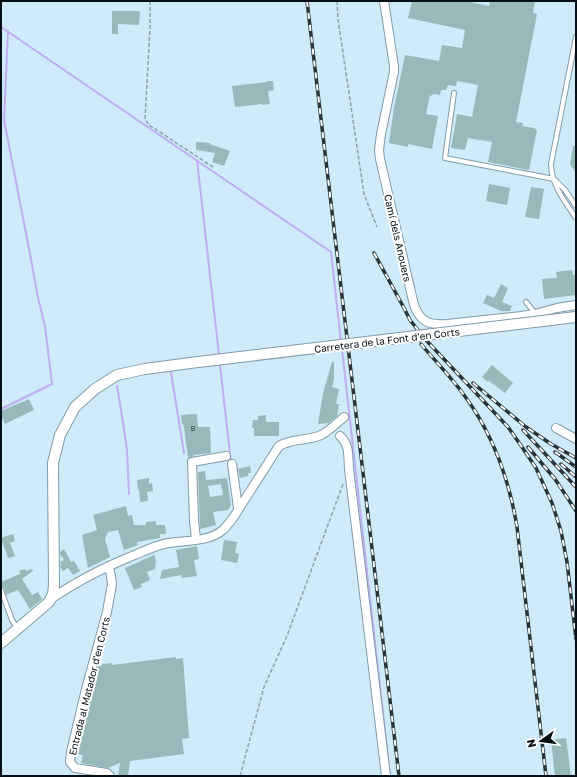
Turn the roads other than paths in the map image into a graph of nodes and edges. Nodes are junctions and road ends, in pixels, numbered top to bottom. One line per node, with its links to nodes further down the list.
1 (384, 1): 9 (street, Camí dels Anouers)
2 (576, 37): 4 (lane)
3 (454, 93): 4 (lane)
4 (554, 180): 5 (lane); 6 (lane)
5 (576, 206)
6 (576, 218)
7 (526, 302): 9 (lane)
8 (576, 305): 9 (street, Camí dels Anouers)
9 (535, 314)
10 (576, 317): 21 (street, Carretera de la Font d'en Corts, bridge)
11 (344, 417): 17 (street)
12 (556, 428): 14 (street)
13 (340, 436): 25 (street)
14 (576, 438)
15 (226, 456): 18 (street)
16 (232, 464): 17 (street)
17 (238, 508): 18 (street)
18 (196, 539): 19 (street)
19 (109, 567): 21 (street); 24 (street, Entrada al Matador d'en Corts)
20 (1, 590): 22 (lane)
21 (51, 599): 22 (street)
22 (18, 629): 23 (street)
23 (1, 643)
24 (110, 776)
25 (386, 776)

